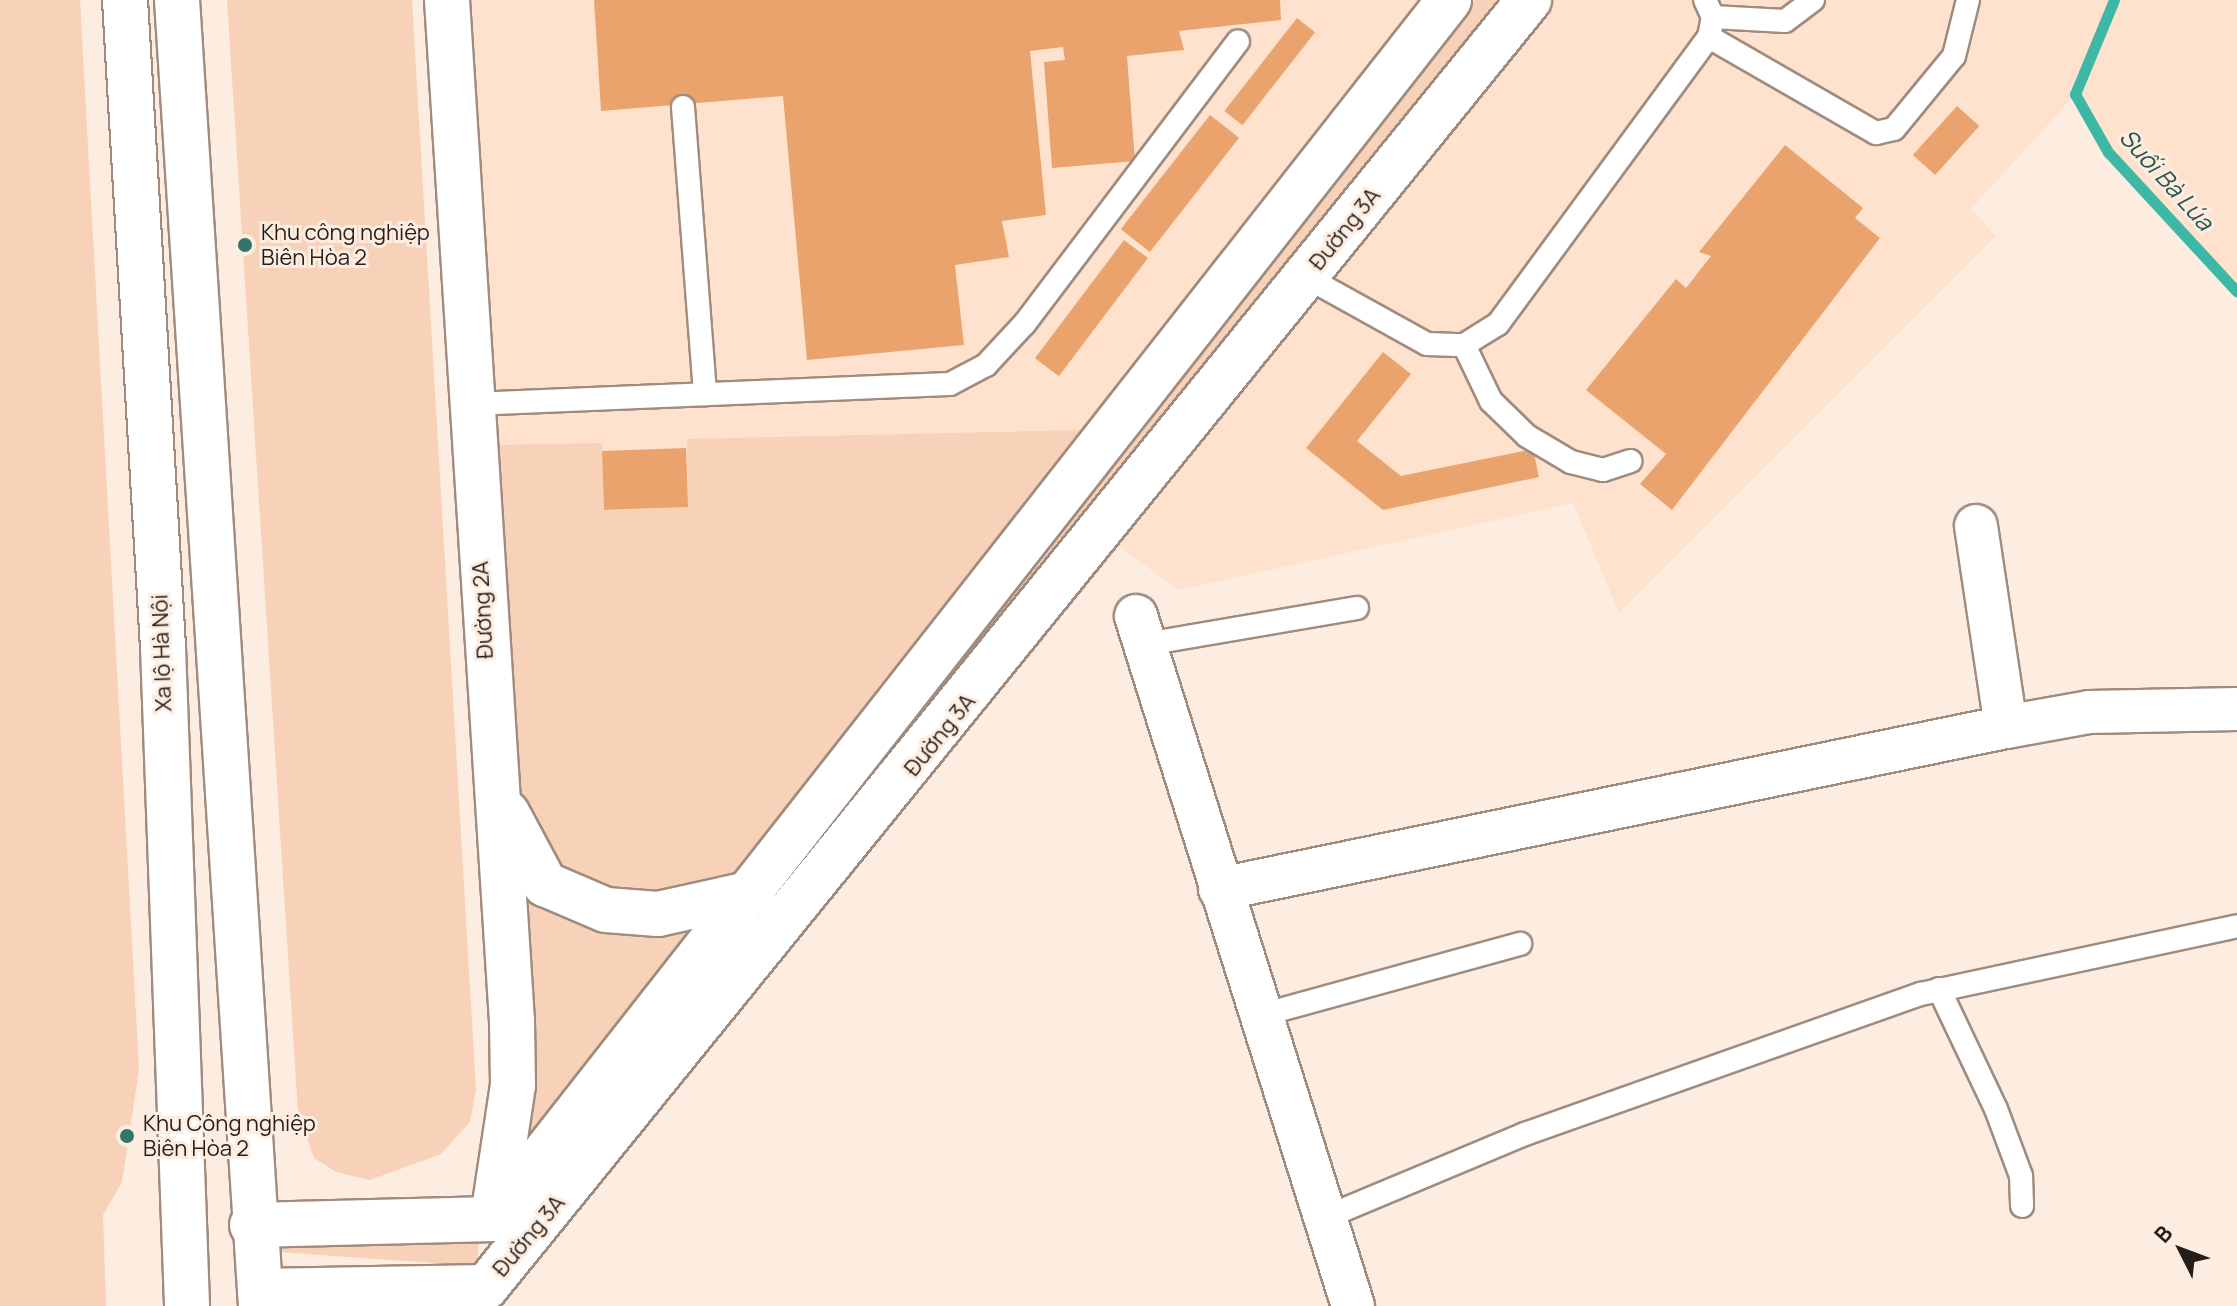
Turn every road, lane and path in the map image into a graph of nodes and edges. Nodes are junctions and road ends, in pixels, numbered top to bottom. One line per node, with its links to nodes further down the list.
1 (125, 0): 34 (main road, Xa lộ Hà Nội)
2 (177, 0): 31 (main road)
3 (447, 0): 14 (main road, Đường 2A)
4 (1449, 0): 23 (main road, Đường 3A)
5 (1529, 0): 11 (main road, Đường 3A)
6 (1813, 0): 8 (lane)
7 (1968, 0): 8 (lane)
8 (1709, 18): 12 (lane)
9 (1238, 41): 13 (lane)
10 (683, 107): 13 (lane)
11 (1306, 277): 12 (lane); 32 (main road, Đường 3A)
12 (1464, 345): 15 (lane)
13 (705, 394): 14 (lane)
14 (471, 404): 21 (main road, Đường 2A)
15 (1631, 461)
16 (1976, 526): 20 (street)
17 (1357, 608): 18 (lane)
18 (1141, 630): 22 (street)
19 (2237, 709): 20 (street)
20 (2006, 727): 22 (street)
21 (493, 774): 23 (main road); 30 (main road, Đường 2A)
22 (1220, 889): 27 (street)
23 (753, 893): 30 (main road, Đường 3A)
24 (2237, 926): 26 (lane)
25 (1520, 944): 27 (lane)
26 (1939, 989): 28 (lane); 29 (lane)
27 (1258, 1016): 29 (street)
28 (2022, 1206)
29 (1324, 1218): 35 (street)
30 (493, 1219): 31 (main road, Đường 3A); 32 (main road, Đường 2A)
31 (252, 1225): 33 (main road)
32 (486, 1297): 33 (main road, Đường 3A)
33 (260, 1299)
34 (187, 1306)
35 (1353, 1306)

